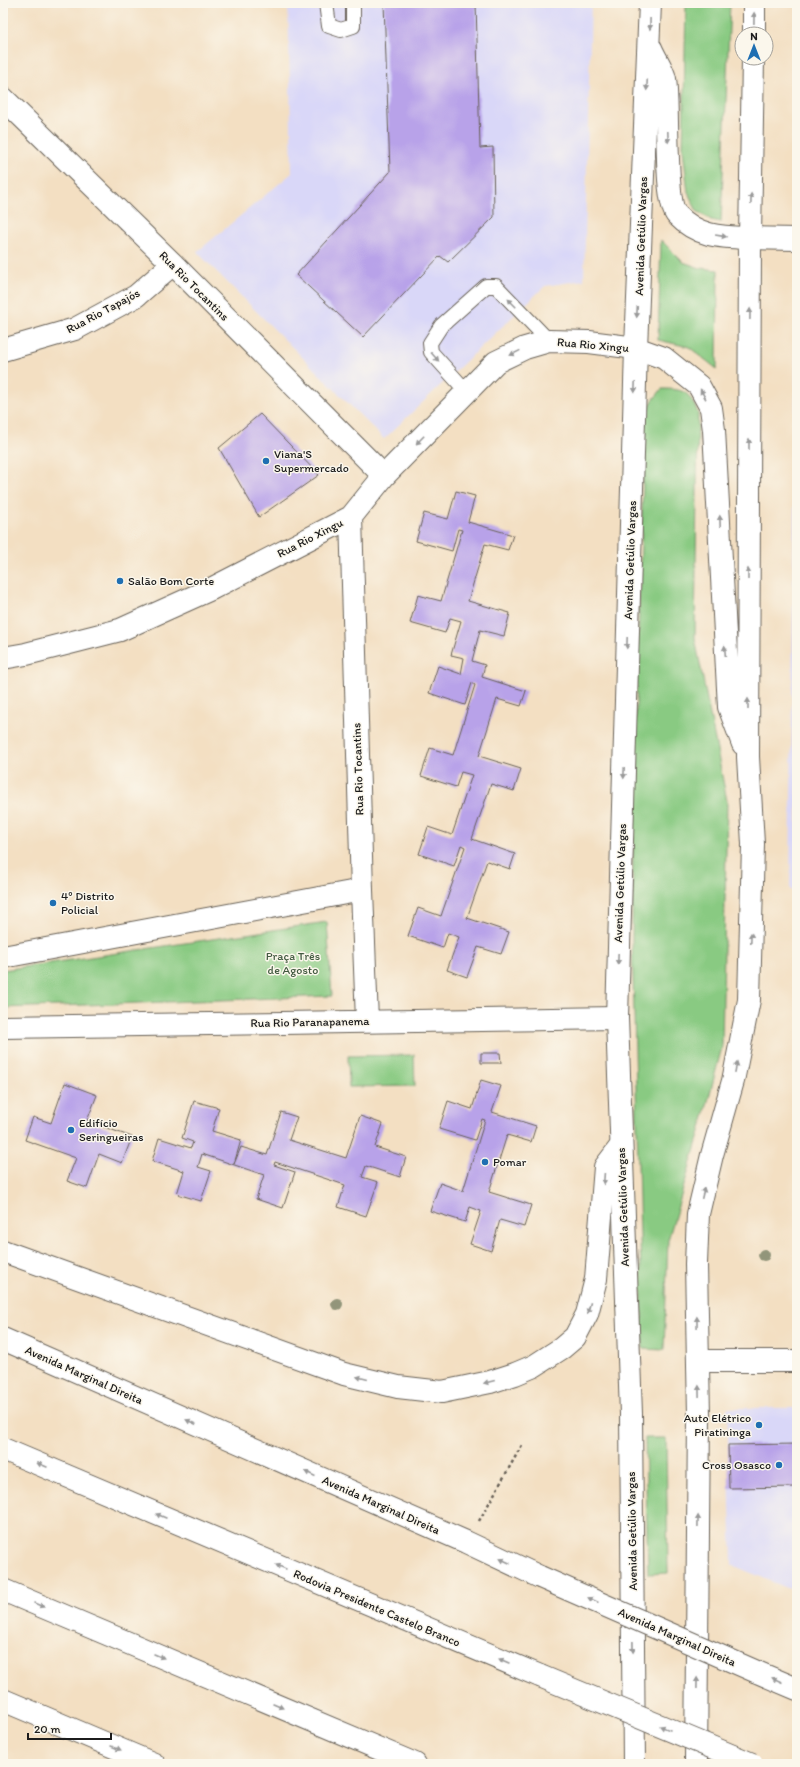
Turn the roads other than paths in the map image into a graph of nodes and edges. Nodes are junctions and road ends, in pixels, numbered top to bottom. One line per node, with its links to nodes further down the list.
1 (326, 3): 2 (lane)
2 (353, 3)
3 (650, 3): 6 (main road, Avenida Getúlio Vargas, one-way to 6)
4 (754, 3): 5 (main road, one-way to 4)
5 (754, 26)
6 (649, 46): 9 (main road, one-way to 9); 13 (main road, Avenida Getúlio Vargas, one-way to 13)
7 (753, 66): 9 (main road, one-way to 7)
8 (3, 98): 11 (main road, Rua Rio Tocantins)
9 (750, 238): 10 (main road); 19 (main road, one-way to 9)
10 (797, 239)
11 (173, 264): 14 (main road, Rua Rio Tapajós); 16 (main road, Rua Rio Tocantins)
12 (549, 341): 13 (main road, Rua Rio Xingu); 15 (main road, Rua Rio Xingu, one-way to 15); 15 (lane, one-way to 15)
13 (636, 348): 19 (main road, Rua Rio Xingu, one-way to 13); 22 (main road, Avenida Getúlio Vargas, one-way to 22)
14 (3, 350)
15 (467, 392): 16 (main road, Rua Rio Xingu, one-way to 16)
16 (384, 476): 17 (main road, Rua Rio Xingu)
17 (351, 517): 18 (main road, Rua Rio Xingu); 20 (main road, Rua Rio Tocantins)
18 (3, 658)
19 (748, 757): 28 (main road, one-way to 19)
20 (362, 890): 21 (main road); 23 (main road, Rua Rio Tocantins)
21 (3, 957)
22 (617, 1018): 23 (main road, Rua Rio Paranapanema); 25 (main road, Avenida Getúlio Vargas)
23 (367, 1021): 24 (main road, Rua Rio Paranapanema)
24 (3, 1026)
25 (621, 1146): 26 (main road, one-way to 26); 36 (main road, Avenida Getúlio Vargas, one-way to 36)
26 (3, 1251)
27 (3, 1339): 32 (main road, Avenida Marginal Direita, one-way to 27, bridge)
28 (698, 1361): 29 (main road); 37 (main road, one-way to 28)
29 (797, 1361)
30 (3, 1449): 38 (main road, Rodovia Presidente Castelo Branco, one-way to 30, bridge)
31 (3, 1590): 35 (main road, one-way to 35)
32 (797, 1689)
33 (3, 1700): 34 (main road, one-way to 34)
34 (154, 1764)
35 (415, 1764)
36 (634, 1764)
37 (696, 1764)
38 (752, 1764)

